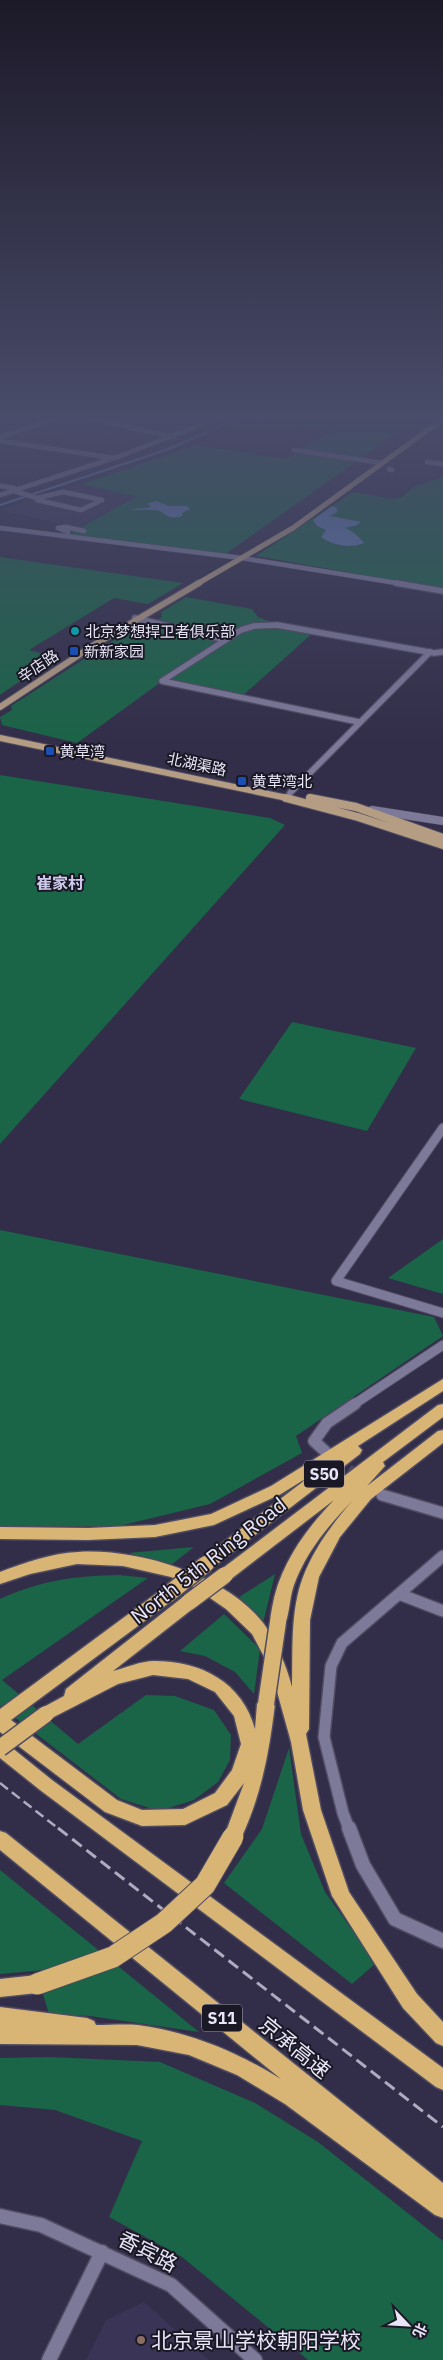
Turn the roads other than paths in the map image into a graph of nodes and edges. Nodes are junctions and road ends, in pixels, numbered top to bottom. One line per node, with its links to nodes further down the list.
1 (300, 523): 5 (main road, 辛店路)
2 (0, 528): 4 (street)
3 (84, 531): 4 (street)
4 (82, 538): 5 (street)
5 (240, 558): 6 (street); 7 (main road, 辛店路)
6 (443, 591)
7 (136, 619): 8 (street); 11 (main road, 辛店路); 12 (main road, 辛店路)
8 (224, 641): 9 (street); 13 (street)
9 (430, 652): 10 (street); 13 (street)
10 (443, 652)
11 (0, 702)
12 (0, 707)
13 (358, 722): 16 (street)
14 (0, 734): 16 (main road, 北湖渠路)
15 (0, 738): 20 (main road, 北湖渠路)
16 (290, 793): 17 (main road, 北湖渠路)
17 (356, 807): 18 (street); 19 (main road, 北湖渠路)
18 (443, 821)
19 (443, 838)
20 (443, 846)
21 (443, 1128): 22 (street)
22 (443, 1313)
23 (443, 1345): 29 (street)
24 (443, 1384): 25 (highway, North 5th Ring Road / S50)
25 (426, 1396): 32 (highway); 38 (highway, North 5th Ring Road / S50, bridge)
26 (443, 1409): 27 (highway, North 5th Ring Road / S50)
27 (412, 1432): 37 (highway, North 5th Ring Road / S50, bridge); 43 (highway, bridge)
28 (443, 1436): 39 (highway)
29 (327, 1453)
30 (382, 1495): 31 (street)
31 (443, 1513)
32 (0, 1533)
33 (442, 1557): 35 (street)
34 (0, 1578): 39 (highway)
35 (399, 1594): 36 (street); 42 (street)
36 (443, 1612)
37 (46, 1714): 38 (highway); 40 (highway, North 5th Ring Road / S50, bridge)
38 (0, 1720)
39 (300, 1742): 47 (highway)
40 (0, 1748): 48 (highway)
41 (0, 1839): 49 (highway, 京承高速 / S11)
42 (443, 1941)
43 (0, 1988)
44 (0, 2017): 46 (highway)
45 (0, 2034): 46 (highway)
46 (137, 2035): 50 (highway)
47 (443, 2036)
48 (443, 2080)
49 (443, 2197)
50 (443, 2207)
51 (0, 2216): 52 (street, 香宾路)
52 (102, 2252): 53 (street); 54 (street, 香宾路)
53 (49, 2360)
54 (255, 2360)

